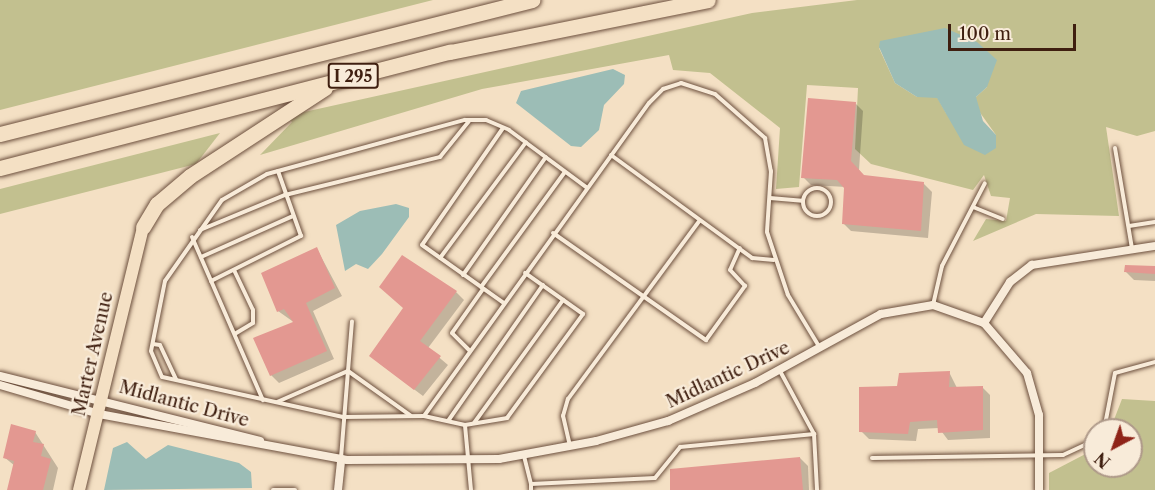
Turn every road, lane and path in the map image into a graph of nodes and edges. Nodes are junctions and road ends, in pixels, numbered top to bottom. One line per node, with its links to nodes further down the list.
1 (532, 0): 6 (highway, I 295)
2 (708, 0): 3 (highway, I 295)
3 (340, 80): 11 (highway, I 295); 25 (highway)
4 (470, 120): 5 (lane); 12 (lane); 16 (lane)
5 (503, 128): 7 (lane); 33 (lane)
6 (0, 134)
7 (526, 142): 10 (lane); 33 (lane)
8 (1115, 148): 24 (lane)
9 (611, 155): 15 (lane); 17 (lane); 21 (lane)
10 (546, 157): 13 (lane); 37 (lane)
11 (0, 168)
12 (278, 171): 16 (lane); 26 (lane)
13 (565, 172): 15 (lane); 40 (lane)
14 (985, 183): 19 (lane)
15 (586, 187): 27 (lane)
16 (285, 195): 20 (lane); 26 (lane)
17 (770, 198): 18 (lane); 34 (lane)
18 (802, 201): 18 (lane)
19 (973, 207): 22 (lane); 44 (lane)
20 (293, 216): 32 (lane); 35 (lane)
21 (700, 219): 30 (lane); 41 (lane)
22 (1003, 219)
23 (1155, 222): 24 (lane)
24 (1129, 226): 31 (lane)
25 (143, 227): 57 (main road, Marter Avenue)
26 (197, 231): 28 (lane)
27 (553, 233): 36 (lane); 41 (lane)
28 (192, 237): 32 (lane); 48 (lane)
29 (1155, 246): 31 (street)
30 (740, 248): 34 (lane); 41 (lane)
31 (1132, 249): 46 (street)
32 (201, 257): 38 (lane)
33 (440, 258): 37 (lane)
34 (774, 260): 49 (lane)
35 (234, 270): 38 (lane); 47 (lane)
36 (525, 273): 39 (lane); 43 (lane)
37 (463, 275): 40 (lane)
38 (211, 281): 47 (lane)
39 (543, 285): 42 (lane); 65 (lane)
40 (482, 288): 43 (lane); 50 (lane)
41 (645, 297): 69 (lane)
42 (563, 300): 66 (lane); 66 (lane)
43 (504, 303): 50 (lane)
44 (933, 305): 46 (street, Midlantic Drive); 49 (street, Midlantic Drive)
45 (352, 321): 52 (lane)
46 (984, 323): 73 (street, Midlantic Drive)
47 (235, 334): 58 (lane)
48 (153, 344): 55 (lane); 55 (lane)
49 (820, 348): 53 (street, Midlantic Drive)
50 (470, 351): 61 (lane)
51 (1155, 362): 64 (lane)
52 (348, 371): 59 (lane); 62 (lane); 63 (lane)
53 (780, 371): 68 (lane); 69 (street, Midlantic Drive)
54 (0, 376): 57 (street, Midlantic Drive)
55 (177, 381): 58 (lane)
56 (0, 385): 60 (street, Midlantic Drive)
57 (102, 400): 60 (main road, Marter Avenue); 71 (street, Midlantic Drive)
58 (264, 400): 59 (lane)
59 (276, 403): 62 (lane)
60 (99, 414): 71 (street, Midlantic Drive); 78 (main road, Marter Avenue)
61 (424, 416): 63 (lane); 65 (lane)
62 (343, 417): 63 (lane); 75 (lane)
63 (411, 417)
64 (1106, 418)
65 (448, 422): 67 (lane)
66 (473, 424): 67 (lane)
67 (465, 425): 76 (lane)
68 (814, 434): 77 (lane); 84 (lane)
69 (570, 447): 72 (street, Midlantic Drive)
70 (1083, 447): 73 (lane)
71 (289, 449): 75 (street, Midlantic Drive)
72 (525, 456): 76 (street, Midlantic Drive); 77 (lane)
73 (1039, 457): 74 (lane); 85 (street, Midlantic Drive)
74 (872, 458)
75 (341, 459): 76 (street, Midlantic Drive); 81 (street)
76 (468, 461): 82 (lane)
77 (531, 484): 83 (lane)
78 (79, 490)
79 (273, 490): 80 (lane)
80 (295, 490)
81 (338, 490)
82 (471, 490)
83 (531, 490)
84 (817, 490)
85 (1039, 490)

